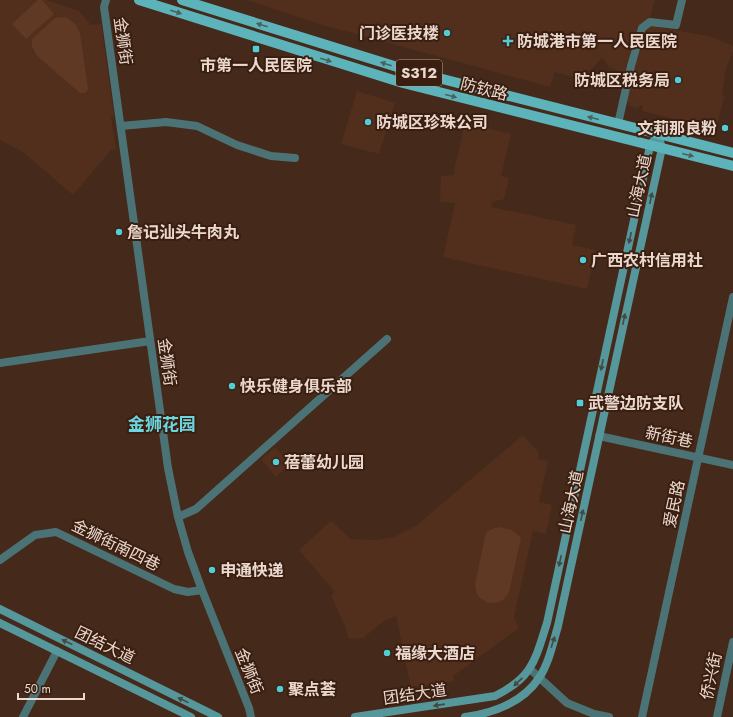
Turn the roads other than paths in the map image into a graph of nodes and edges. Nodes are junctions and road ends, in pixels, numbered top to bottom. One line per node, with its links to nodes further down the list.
1 (106, 0): 6 (street, 金狮街)
2 (139, 0): 8 (main road, 防钦路 / S312, one-way to 8)
3 (182, 0): 5 (main road, 防钦路 / S312, one-way to 3)
4 (682, 0): 5 (street)
5 (618, 124): 7 (main road, 防钦路 / S312)
6 (120, 126): 11 (street); 15 (street, 金狮街)
7 (658, 134): 8 (main road, 山海大道); 9 (main road, 山海大道); 10 (main road, 防钦路 / S312)
8 (650, 146): 9 (main road, 防钦路 / S312); 27 (main road, 山海大道, one-way to 27)
9 (662, 148): 12 (main road, 防钦路 / S312, one-way to 12); 17 (main road, 山海大道, one-way to 9)
10 (733, 153)
11 (295, 158)
12 (733, 166)
13 (733, 297): 18 (street, 爱民路)
14 (387, 339): 20 (street)
15 (150, 341): 16 (street); 20 (street, 金狮街)
16 (0, 363)
17 (599, 436): 18 (street, 新街巷); 28 (main road, 山海大道, one-way to 17)
18 (698, 457): 19 (street, 新街巷); 37 (street, 爱民路)
19 (733, 465)
20 (178, 517): 22 (street, 金狮街)
21 (0, 560): 22 (street, 金狮街南四巷)
22 (202, 590): 33 (street, 金狮街)
23 (0, 609): 32 (main road, 团结大道, one-way to 23)
24 (0, 623): 26 (main road, 团结大道)
25 (733, 642): 38 (street, 侨兴街)
26 (57, 651): 30 (street); 31 (main road, 团结大道)
27 (530, 669): 28 (street); 29 (main road, 山海大道, one-way to 29)
28 (539, 678): 35 (main road, 山海大道); 36 (street)
29 (478, 699): 34 (main road, 团结大道, one-way to 34)
30 (23, 717)
31 (191, 717)
32 (218, 717)
33 (251, 717)
34 (355, 717)
35 (465, 717)
36 (609, 717)
37 (642, 717)
38 (717, 717)

